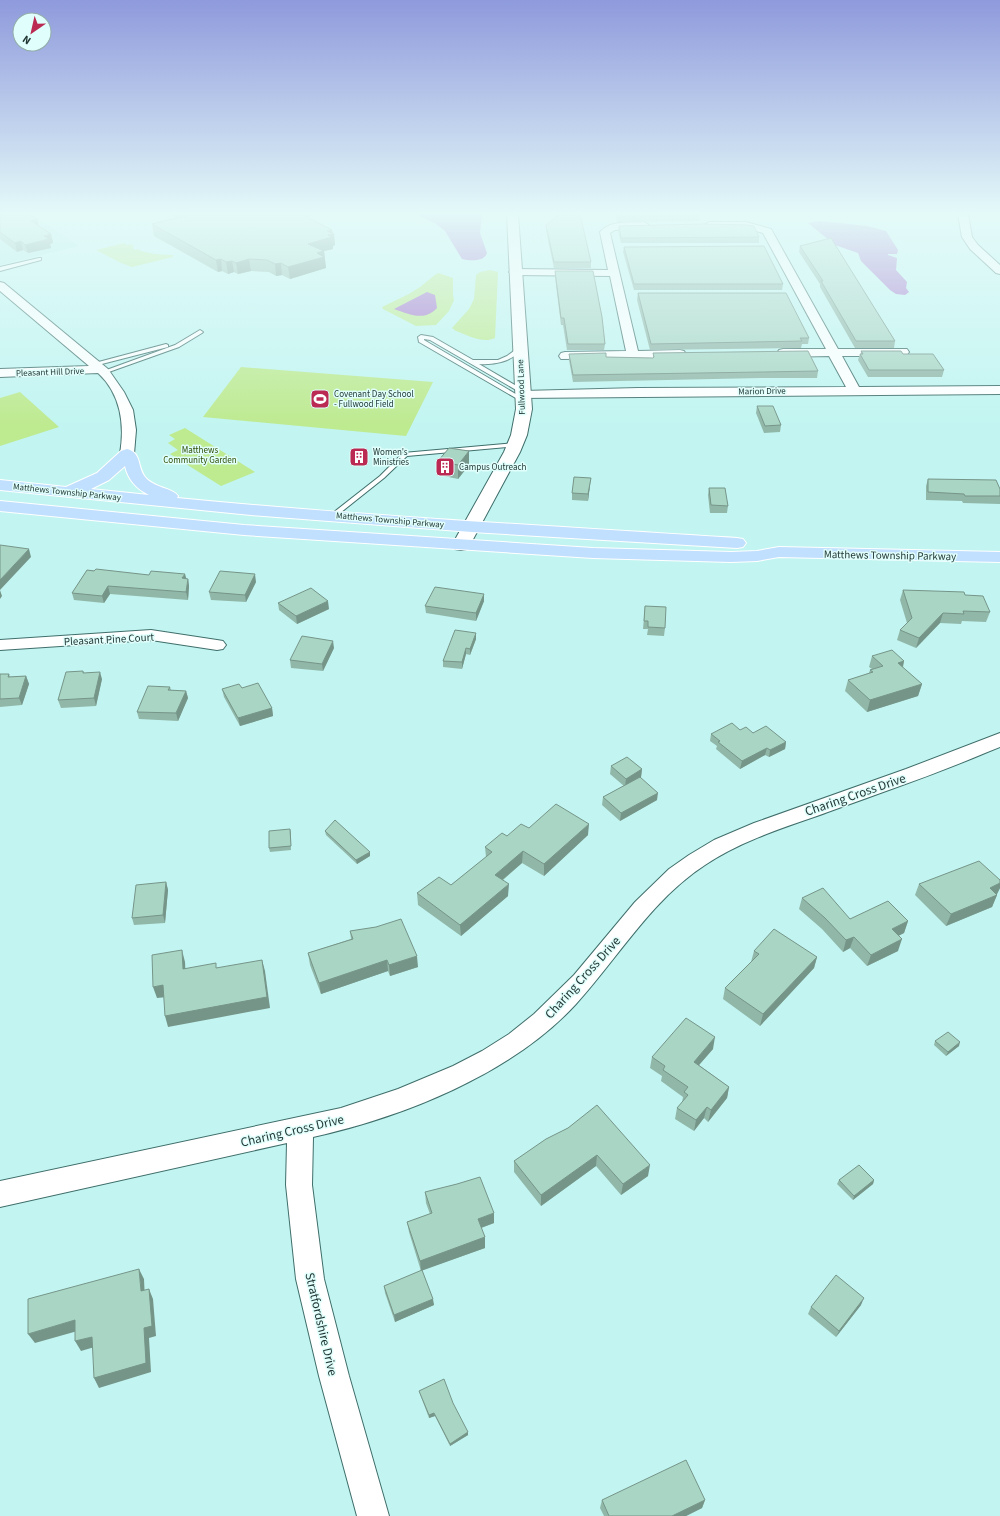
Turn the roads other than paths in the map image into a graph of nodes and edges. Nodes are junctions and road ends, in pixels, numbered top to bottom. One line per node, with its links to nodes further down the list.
1 (0, 285): 17 (street)
2 (515, 285): 9 (street, Fullwood Lane)
3 (620, 285): 14 (street)
4 (796, 285): 6 (street)
5 (786, 295): 6 (street)
6 (802, 295): 12 (street)
7 (200, 332): 8 (lane)
8 (177, 346): 17 (lane); 17 (lane)
9 (520, 349): 16 (lane); 21 (street, Fullwood Lane)
10 (903, 352): 12 (street)
11 (768, 353): 12 (street)
12 (832, 353): 19 (street)
13 (689, 354): 14 (street)
14 (633, 355): 15 (street)
15 (565, 356)
16 (470, 362): 21 (lane); 21 (lane)
17 (100, 369): 18 (street, Pleasant Hill Drive); 23 (street)
18 (0, 373)
19 (854, 390): 20 (street, Marion Drive); 21 (street, Marion Drive)
20 (1000, 390)
21 (523, 396): 22 (street, Fullwood Lane)
22 (515, 445): 28 (lane); 29 (street, Fullwood Lane)
23 (127, 454): 25 (main road); 27 (main road)
24 (0, 485): 25 (main road, Matthews Township Parkway)
25 (65, 492): 27 (main road, Matthews Township Parkway)
26 (0, 506): 30 (main road, Matthews Township Parkway)
27 (251, 510): 28 (main road, Matthews Township Parkway)
28 (333, 516): 29 (main road, Matthews Township Parkway)
29 (472, 527): 30 (street, Fullwood Lane); 31 (main road, Matthews Township Parkway)
30 (461, 545): 31 (main road, Matthews Township Parkway)
31 (780, 552): 32 (main road, Matthews Township Parkway)
32 (1000, 557)
33 (0, 645): 34 (street, Pleasant Pine Court)
34 (217, 645)
35 (1000, 739): 36 (street, Charing Cross Drive)
36 (301, 1128): 37 (street, Charing Cross Drive); 38 (street, Stratfordshire Drive)
37 (0, 1194)
38 (372, 1516)

